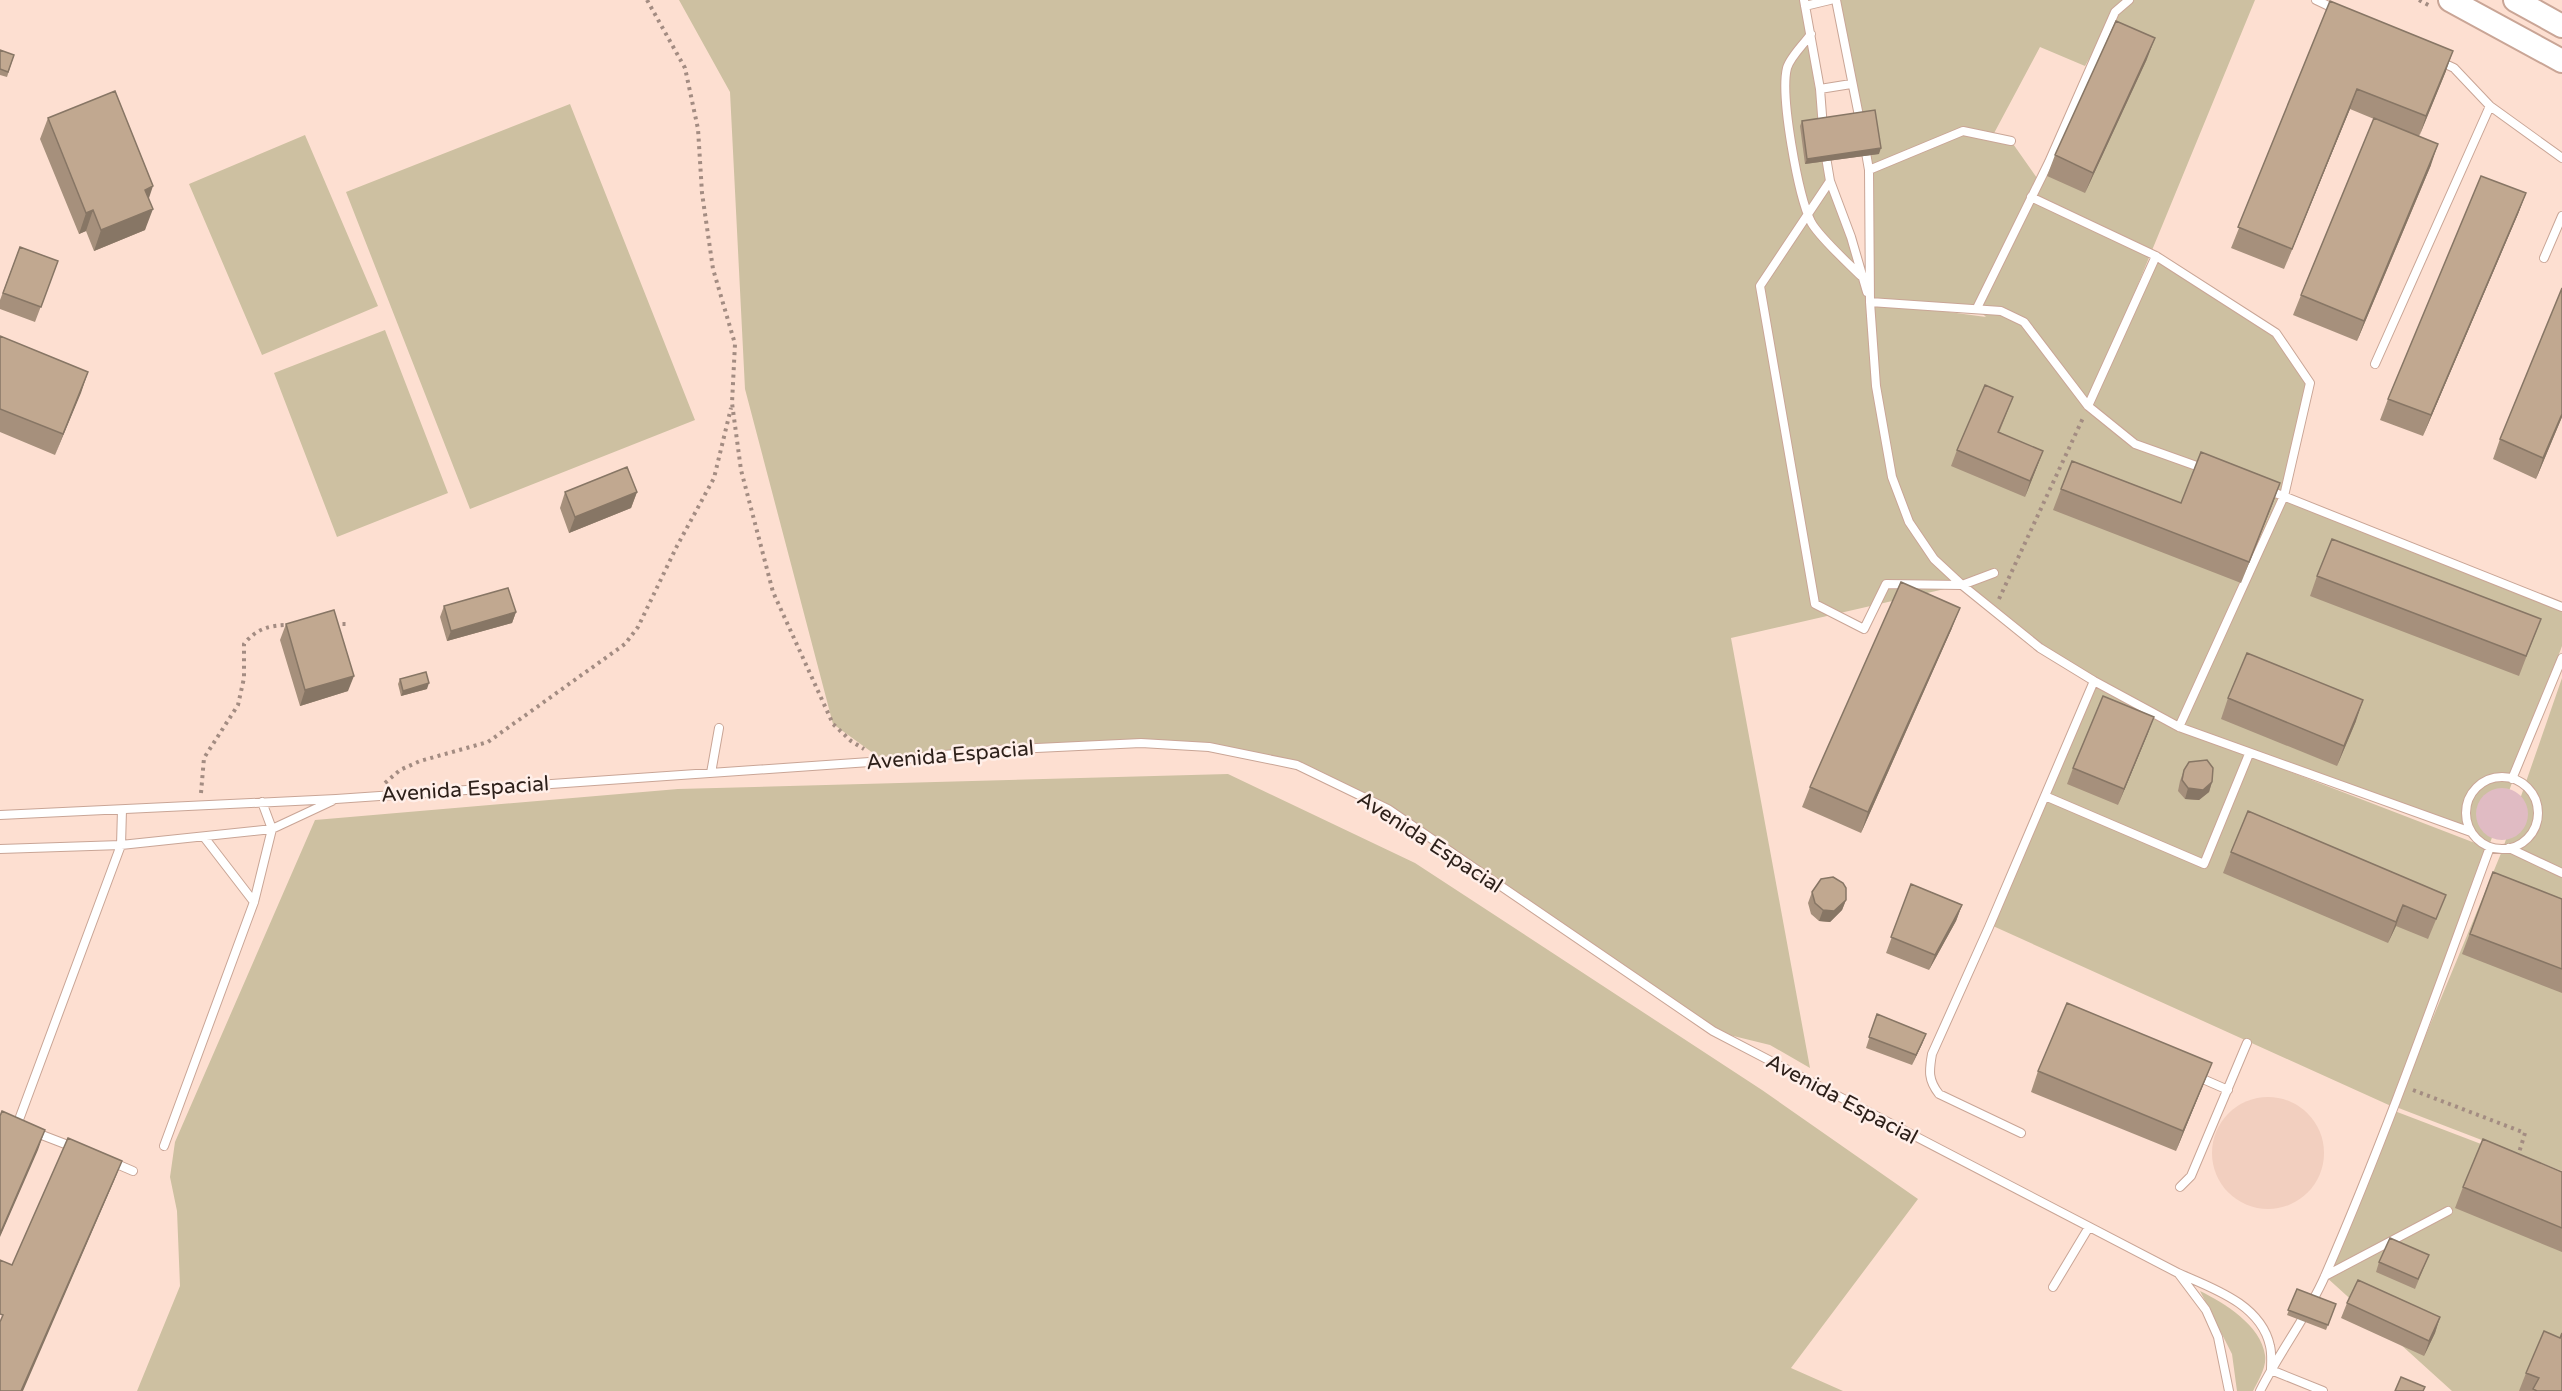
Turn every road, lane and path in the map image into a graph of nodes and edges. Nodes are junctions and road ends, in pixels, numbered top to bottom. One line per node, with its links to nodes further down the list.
1 (647, 0): 30 (path)
2 (1830, 0): 8 (lane)
3 (1836, 0): 14 (lane)
4 (2129, 0): 21 (lane)
5 (2316, 0): 9 (lane)
6 (2450, 0): 13 (main road)
7 (2515, 0): 10 (main road)
8 (1805, 3): 11 (lane)
9 (2348, 16)
10 (2562, 26)
11 (1811, 34): 15 (lane); 22 (lane)
12 (2433, 57): 16 (lane)
13 (2562, 61)
14 (1851, 84): 15 (lane); 19 (lane)
15 (1820, 89): 20 (lane)
16 (2490, 106): 18 (lane); 29 (lane)
17 (2011, 141): 19 (lane)
18 (2562, 158)
19 (1869, 170): 27 (lane)
20 (1830, 181): 22 (lane); 26 (lane)
21 (2031, 197): 24 (lane); 28 (lane)
22 (1808, 213): 26 (lane); 36 (lane)
23 (2562, 216): 25 (lane)
24 (2156, 256): 31 (lane); 34 (lane)
25 (2544, 258)
26 (1862, 278): 27 (lane)
27 (1870, 302): 28 (lane); 36 (lane)
28 (1977, 308): 31 (lane)
29 (2375, 364)
30 (732, 403): 47 (path); 50 (path)
31 (2088, 406): 32 (lane); 38 (path)
32 (2209, 470)
33 (2263, 489): 34 (lane)
34 (2284, 496): 37 (lane); 44 (lane)
35 (1994, 573): 36 (lane)
36 (1962, 585): 38 (lane)
37 (2562, 607)
38 (1994, 610): 43 (lane)
39 (346, 624): 41 (path)
40 (290, 625): 54 (path)
41 (324, 625)
42 (2562, 658): 49 (lane)
43 (2094, 681): 44 (lane); 51 (lane)
44 (2179, 727): 46 (lane)
45 (719, 728): 48 (lane)
46 (2249, 754): 51 (lane); 58 (lane)
47 (884, 761): 48 (lane, Avenida Espacial); 78 (lane, Avenida Espacial)
48 (711, 773): 50 (lane, Avenida Espacial)
49 (2512, 779): 58 (lane); 62 (lane)
50 (372, 796): 52 (lane, Avenida Espacial)
51 (2045, 796): 70 (lane)
52 (336, 799): 53 (lane, Avenida Espacial); 57 (lane, Avenida Espacial)
53 (262, 802): 54 (lane, Avenida Espacial); 57 (lane)
54 (199, 806): 55 (lane, Avenida Espacial)
55 (122, 810): 56 (lane, Avenida Espacial); 60 (lane)
56 (0, 815)
57 (272, 828): 59 (lane, Avenida Espacial); 65 (lane)
58 (2471, 832): 61 (lane)
59 (204, 837): 60 (lane, Avenida Espacial); 65 (lane)
60 (121, 845): 63 (lane, Avenida Espacial); 72 (lane)
61 (2490, 848): 62 (lane); 68 (lane)
62 (2509, 848): 64 (lane)
63 (0, 849)
64 (2562, 873)
65 (254, 902): 71 (lane)
66 (2247, 1043): 69 (lane)
67 (2184, 1071): 69 (lane)
68 (2401, 1086): 73 (path); 80 (lane)
69 (2228, 1090): 76 (lane)
70 (2021, 1133)
71 (164, 1146)
72 (80, 1150)
73 (2518, 1156)
74 (101, 1158): 75 (lane)
75 (133, 1171)
76 (2180, 1187)
77 (2448, 1211): 80 (lane)
78 (2089, 1227): 79 (lane, Avenida Espacial); 81 (lane)
79 (2178, 1273): 82 (lane, Avenida Espacial); 83 (lane)
80 (2325, 1276): 82 (lane)
81 (2053, 1287)
82 (2271, 1370): 84 (lane); 85 (lane)
83 (2229, 1391)
84 (2260, 1391)
85 (2323, 1391)

